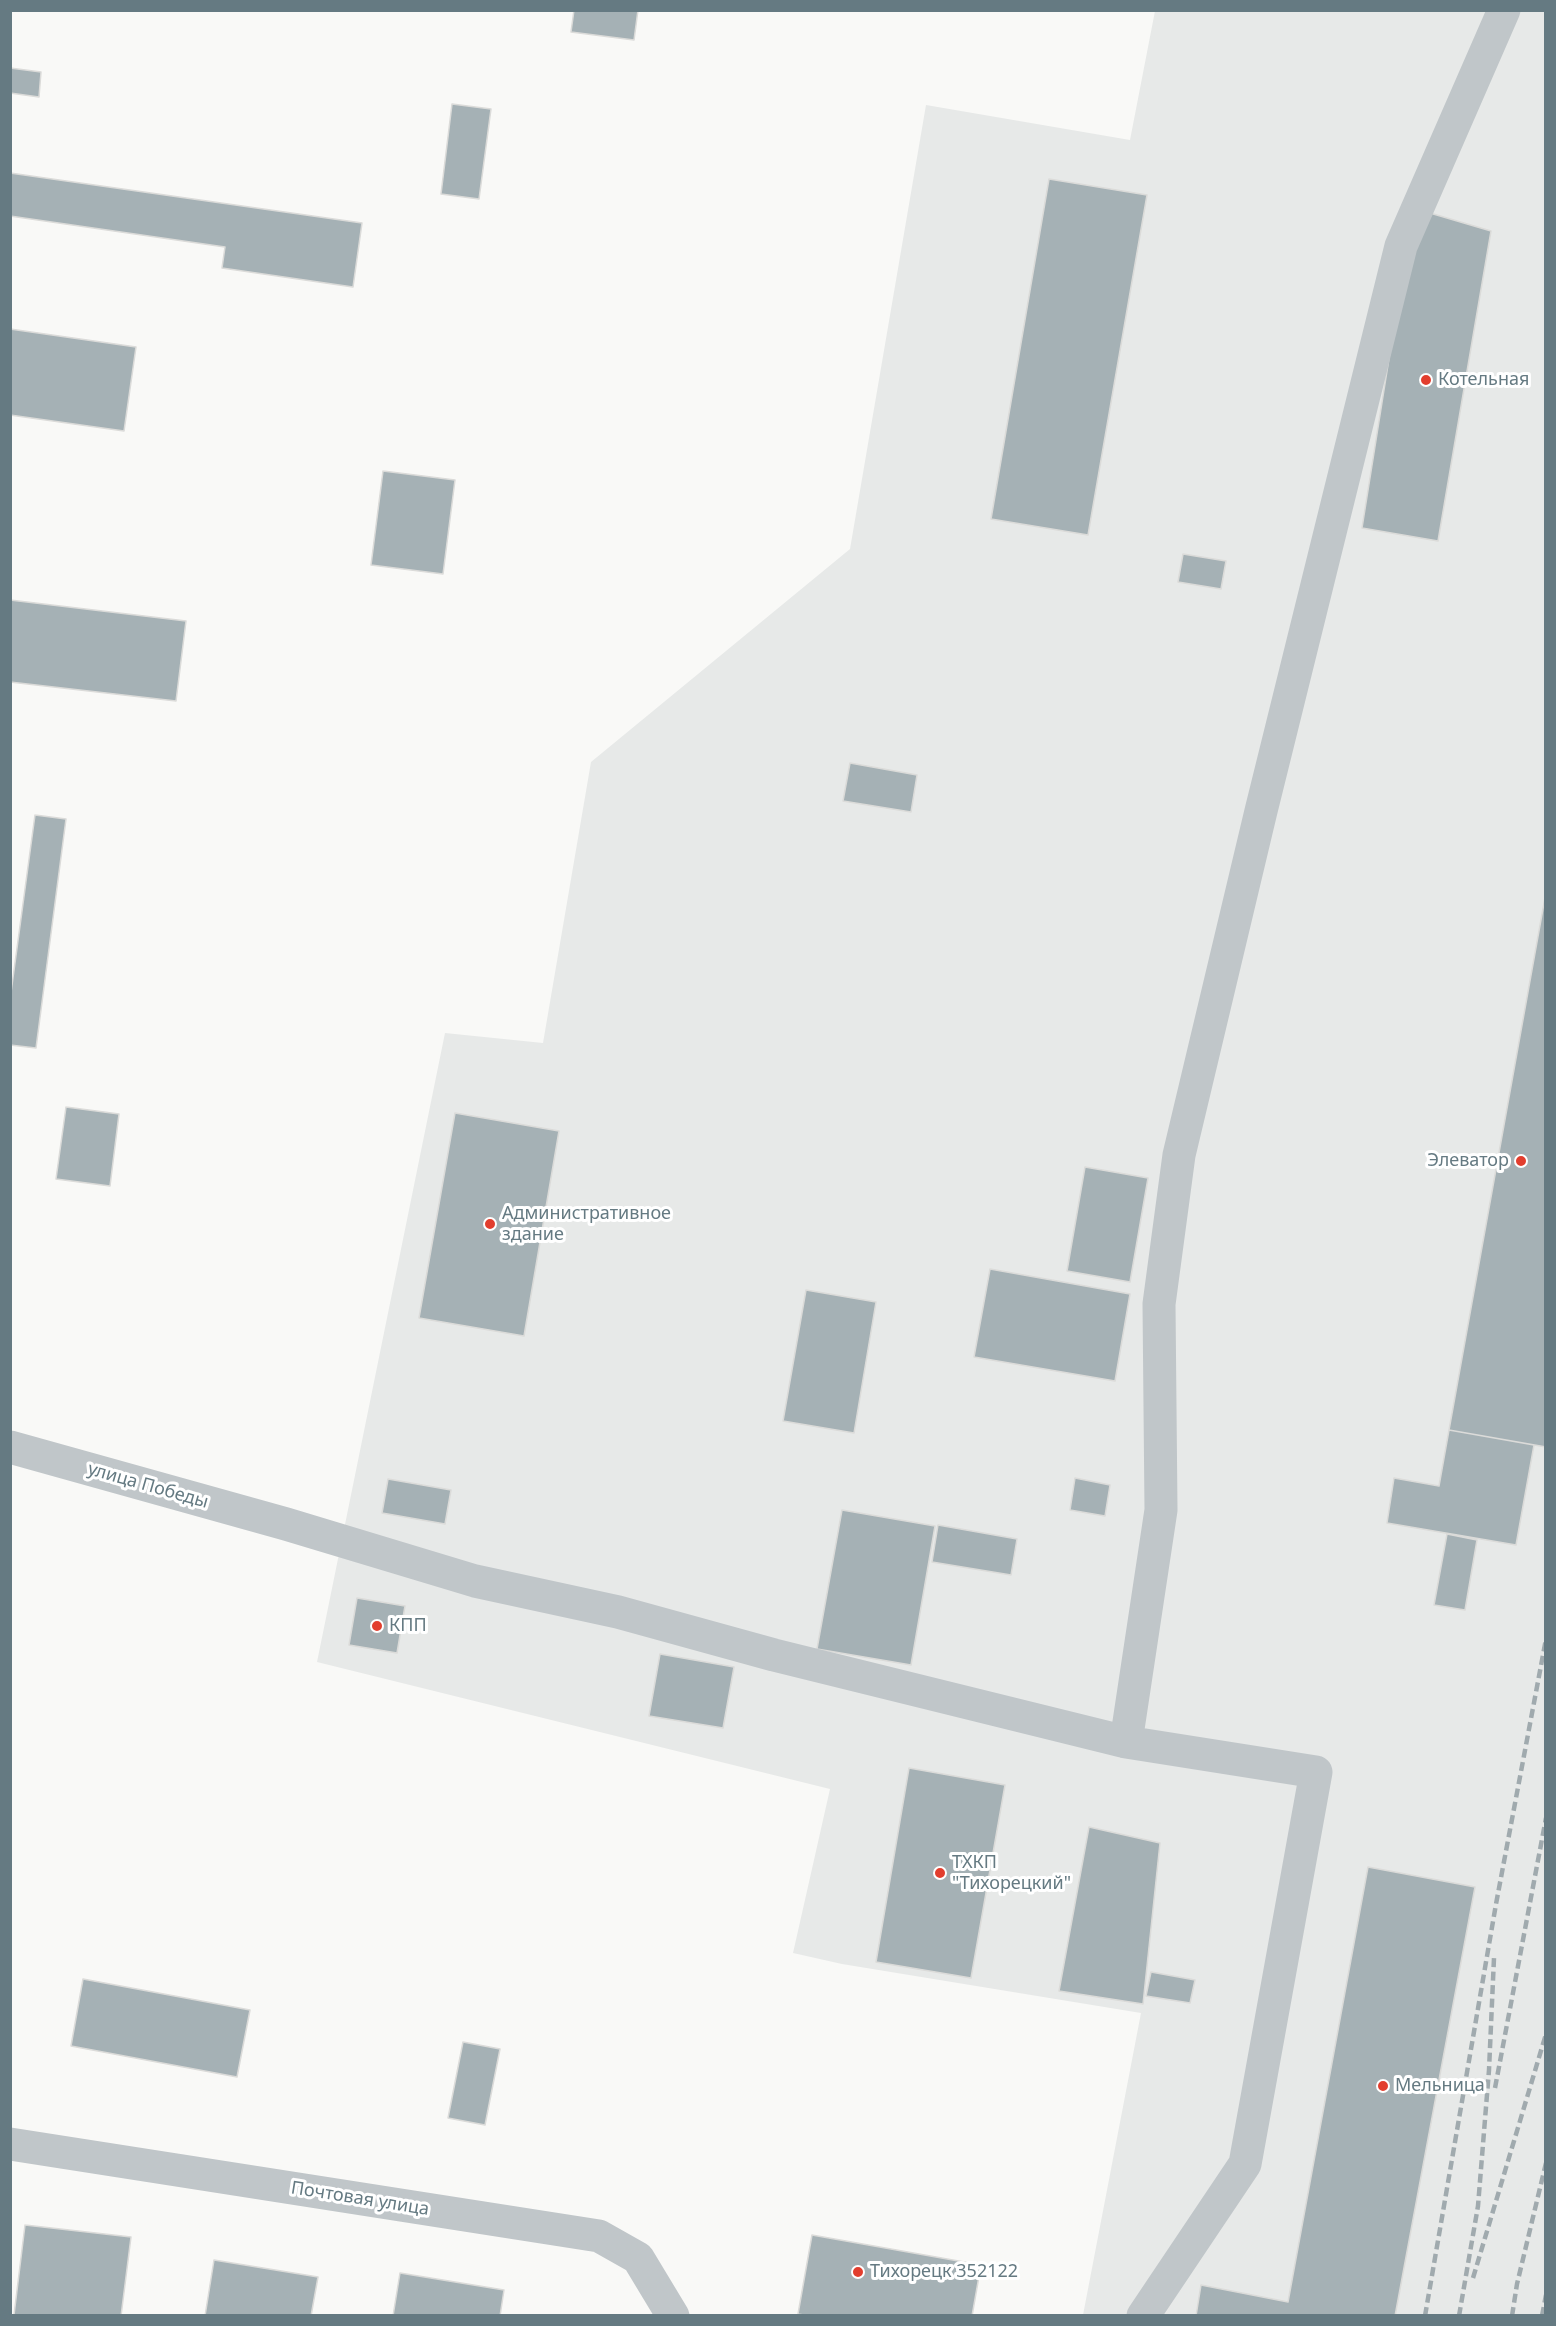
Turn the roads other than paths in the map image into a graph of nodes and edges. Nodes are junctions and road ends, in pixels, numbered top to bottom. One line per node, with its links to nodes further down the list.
1 (1504, 10): 3 (street)
2 (10, 1448): 3 (street, улица Победы)
3 (1126, 1742): 6 (street, улица Победы)
4 (10, 2144): 5 (street, Почтовая улица)
5 (673, 2316)
6 (1143, 2316)

